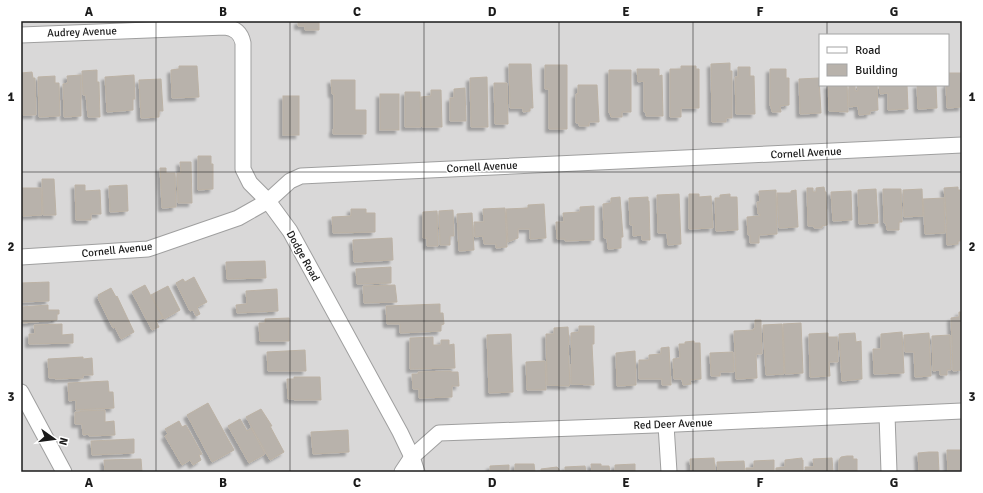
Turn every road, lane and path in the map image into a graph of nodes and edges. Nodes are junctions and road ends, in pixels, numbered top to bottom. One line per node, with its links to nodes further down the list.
1 (238, 32): 2 (street, Audrey Avenue); 4 (street, Dodge Road)
2 (21, 35)
3 (962, 145): 4 (street, Cornell Avenue)
4 (268, 201): 5 (street, Cornell Avenue); 10 (street, Dodge Road)
5 (21, 258)
6 (21, 392): 11 (street)
7 (962, 410): 8 (street, Red Deer Avenue)
8 (887, 415): 9 (street, Red Deer Avenue); 15 (street)
9 (666, 425): 10 (street, Red Deer Avenue); 14 (street)
10 (412, 457): 12 (street, Red Deer Avenue); 13 (street, Dodge Road)
11 (64, 472)
12 (402, 472)
13 (417, 472)
14 (668, 472)
15 (890, 472)

